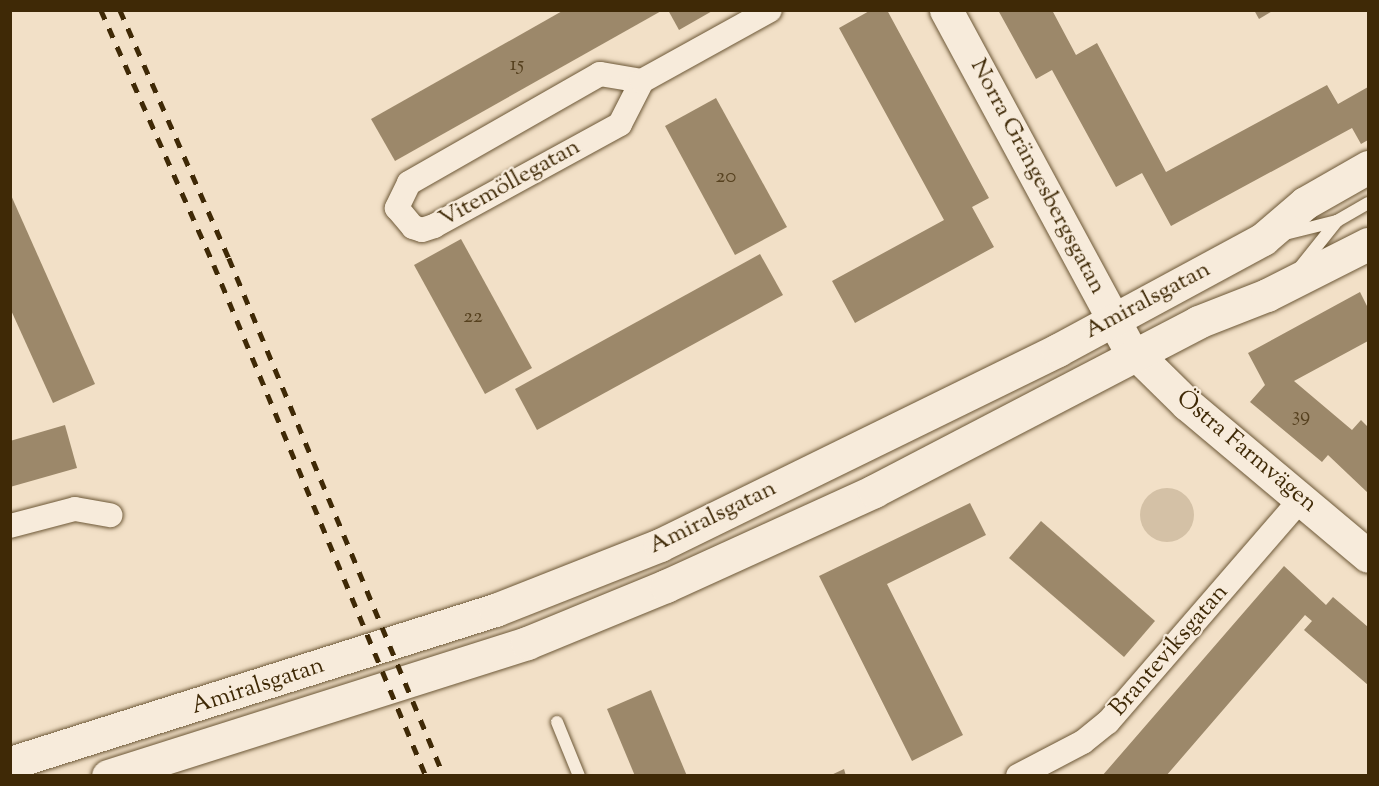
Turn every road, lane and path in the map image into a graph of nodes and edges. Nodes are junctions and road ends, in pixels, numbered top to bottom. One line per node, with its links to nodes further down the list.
1 (770, 10): 3 (street)
2 (946, 10): 10 (main road, Norra Grängesbergsgatan)
3 (642, 81): 3 (street, Vitemöllegatan)
4 (1368, 167): 7 (main road, Amiralsgatan)
5 (1368, 203): 6 (lane)
6 (1336, 221): 7 (lane); 9 (lane)
7 (1263, 239): 10 (main road, Amiralsgatan)
8 (1368, 244): 9 (main road, Amiralsgatan)
9 (1286, 286): 10 (main road, Amiralsgatan)
10 (1125, 340): 11 (main road, Östra Farmvägen); 16 (main road, Amiralsgatan); 17 (main road, Amiralsgatan)
11 (1300, 500): 14 (main road, Östra Farmvägen); 19 (street, Branteviksgatan)
12 (111, 515): 13 (street)
13 (10, 526)
14 (1368, 556)
15 (557, 722): 18 (lane)
16 (10, 763)
17 (108, 776)
18 (579, 776)
19 (1018, 776)

